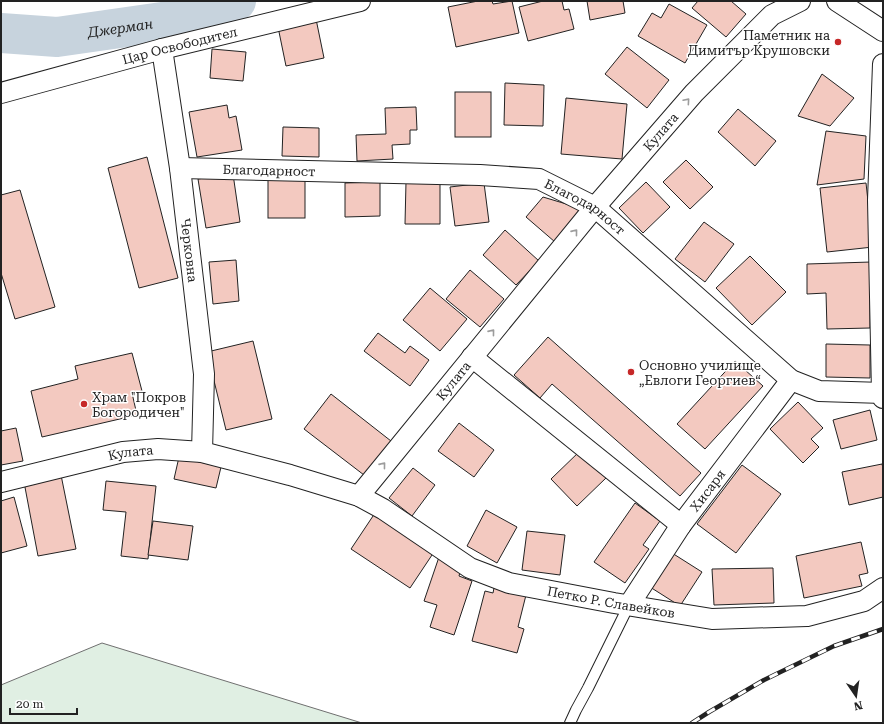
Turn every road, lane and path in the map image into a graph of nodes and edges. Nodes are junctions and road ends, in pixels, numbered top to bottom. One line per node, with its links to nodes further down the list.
1 (360, 1): 5 (street, Цар Освободител)
2 (800, 1): 9 (street, Кулата, one-way to 2)
3 (837, 1): 4 (street)
4 (883, 31)
5 (162, 49): 7 (street, Цар Освободител); 8 (street, Черковна)
6 (883, 64): 12 (street)
7 (1, 93)
8 (180, 168): 9 (street, Благодарност); 13 (street, Черковна)
9 (596, 207): 10 (street, Кулата, one-way to 9); 11 (street, Благодарност)
10 (472, 357): 15 (street, Кулата, one-way to 10); 16 (street)
11 (791, 380): 12 (street, Благодарност); 16 (street, Хисаря)
12 (883, 394)
13 (202, 452): 14 (street, Кулата); 15 (street, Кулата)
14 (1, 482)
15 (358, 496): 18 (street, Петко Р. Славейков)
16 (681, 525): 18 (street, Хисаря)
17 (883, 588): 18 (street, Петко Р. Славейков)
18 (629, 605): 19 (lane)
19 (570, 723)

